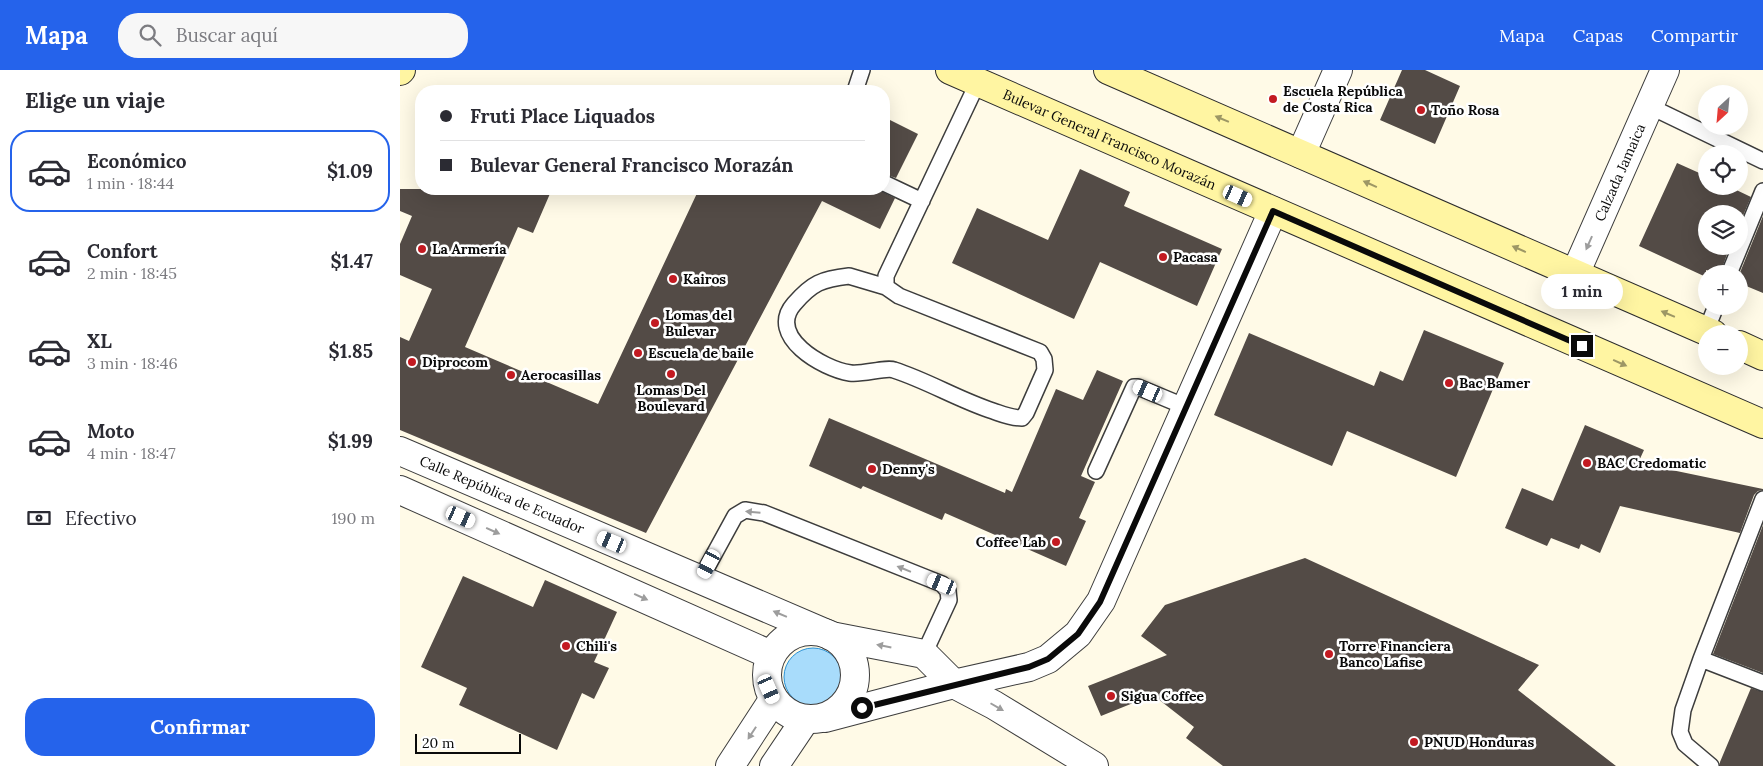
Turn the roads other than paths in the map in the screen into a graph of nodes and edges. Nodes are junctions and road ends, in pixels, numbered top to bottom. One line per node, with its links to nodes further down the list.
1 (862, 70): 7 (lane)
2 (950, 70): 6 (main road, Bulevar General Francisco Morazán)
3 (1108, 70): 9 (main road, one-way to 3)
4 (1338, 70): 9 (street)
5 (1665, 70): 8 (street, Calzada Jamaica)
6 (978, 82): 13 (lane); 14 (main road, Bulevar General Francisco Morazán)
7 (857, 85)
8 (1649, 106): 10 (lane); 16 (street, Calzada Jamaica, one-way to 16)
9 (1301, 154): 16 (main road, one-way to 9)
10 (1763, 161)
11 (890, 186): 13 (lane)
12 (1763, 191): 15 (lane)
13 (922, 201): 17 (lane)
14 (1273, 211): 21 (street); 22 (main road, Bulevar General Francisco Morazán, one-way to 22)
15 (1733, 265)
16 (1575, 274): 18 (main road, one-way to 16)
17 (886, 287): 17 (lane)
18 (1712, 324)
19 (1748, 349): 20 (main road)
20 (1763, 356)
21 (1186, 407): 24 (lane); 33 (street)
22 (1763, 424)
23 (400, 451): 27 (street, Calle República de Ecuador)
24 (1096, 472)
25 (400, 490): 30 (street, one-way to 30)
26 (1763, 499): 31 (lane)
27 (700, 580): 28 (street, Calle República de Ecuador, one-way to 27); 29 (lane, one-way to 27)
28 (828, 634): 29 (street, Calle República de Ecuador, one-way to 28); 30 (street); 35 (street)
29 (924, 654): 33 (street)
30 (771, 655): 34 (street)
31 (1701, 659): 32 (lane); 39 (lane)
32 (1763, 683)
33 (954, 684): 35 (street); 38 (street, one-way to 38)
34 (774, 700): 35 (street); 36 (street, one-way to 36)
35 (815, 719): 37 (street)
36 (730, 766)
37 (774, 766)
38 (1094, 766)
39 (1711, 766)

